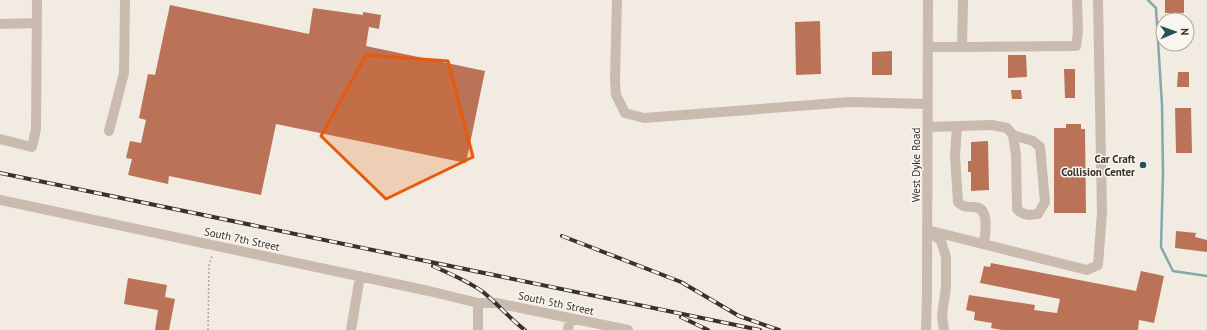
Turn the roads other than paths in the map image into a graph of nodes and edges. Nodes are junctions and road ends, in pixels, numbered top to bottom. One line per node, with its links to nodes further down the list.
1 (37, 0): 8 (street)
2 (125, 0): 15 (street)
3 (617, 0): 12 (street)
4 (928, 0): 10 (street, West Dyke Road)
5 (963, 0): 11 (street)
6 (1077, 0): 11 (street)
7 (1098, 0): 20 (street)
8 (37, 23): 9 (street); 17 (street)
9 (0, 24)
10 (928, 47): 11 (street); 12 (street, West Dyke Road)
11 (962, 47)
12 (928, 104): 14 (street, West Dyke Road)
13 (957, 126): 14 (street); 16 (street); 20 (street)
14 (928, 127): 19 (street, West Dyke Road)
15 (109, 131)
16 (1013, 136): 16 (street)
17 (0, 139)
18 (0, 200): 21 (street, South 7th Street)
19 (927, 230): 20 (street); 28 (street, West Dyke Road); 29 (street)
20 (984, 244)
21 (360, 276): 22 (street, South 7th Street); 24 (street)
22 (478, 303): 23 (street, South 5th Street); 25 (street)
23 (570, 318): 26 (street); 27 (street, South 5th Street)
24 (351, 330)
25 (478, 330)
26 (568, 330)
27 (628, 330)
28 (926, 330)
29 (944, 330)

